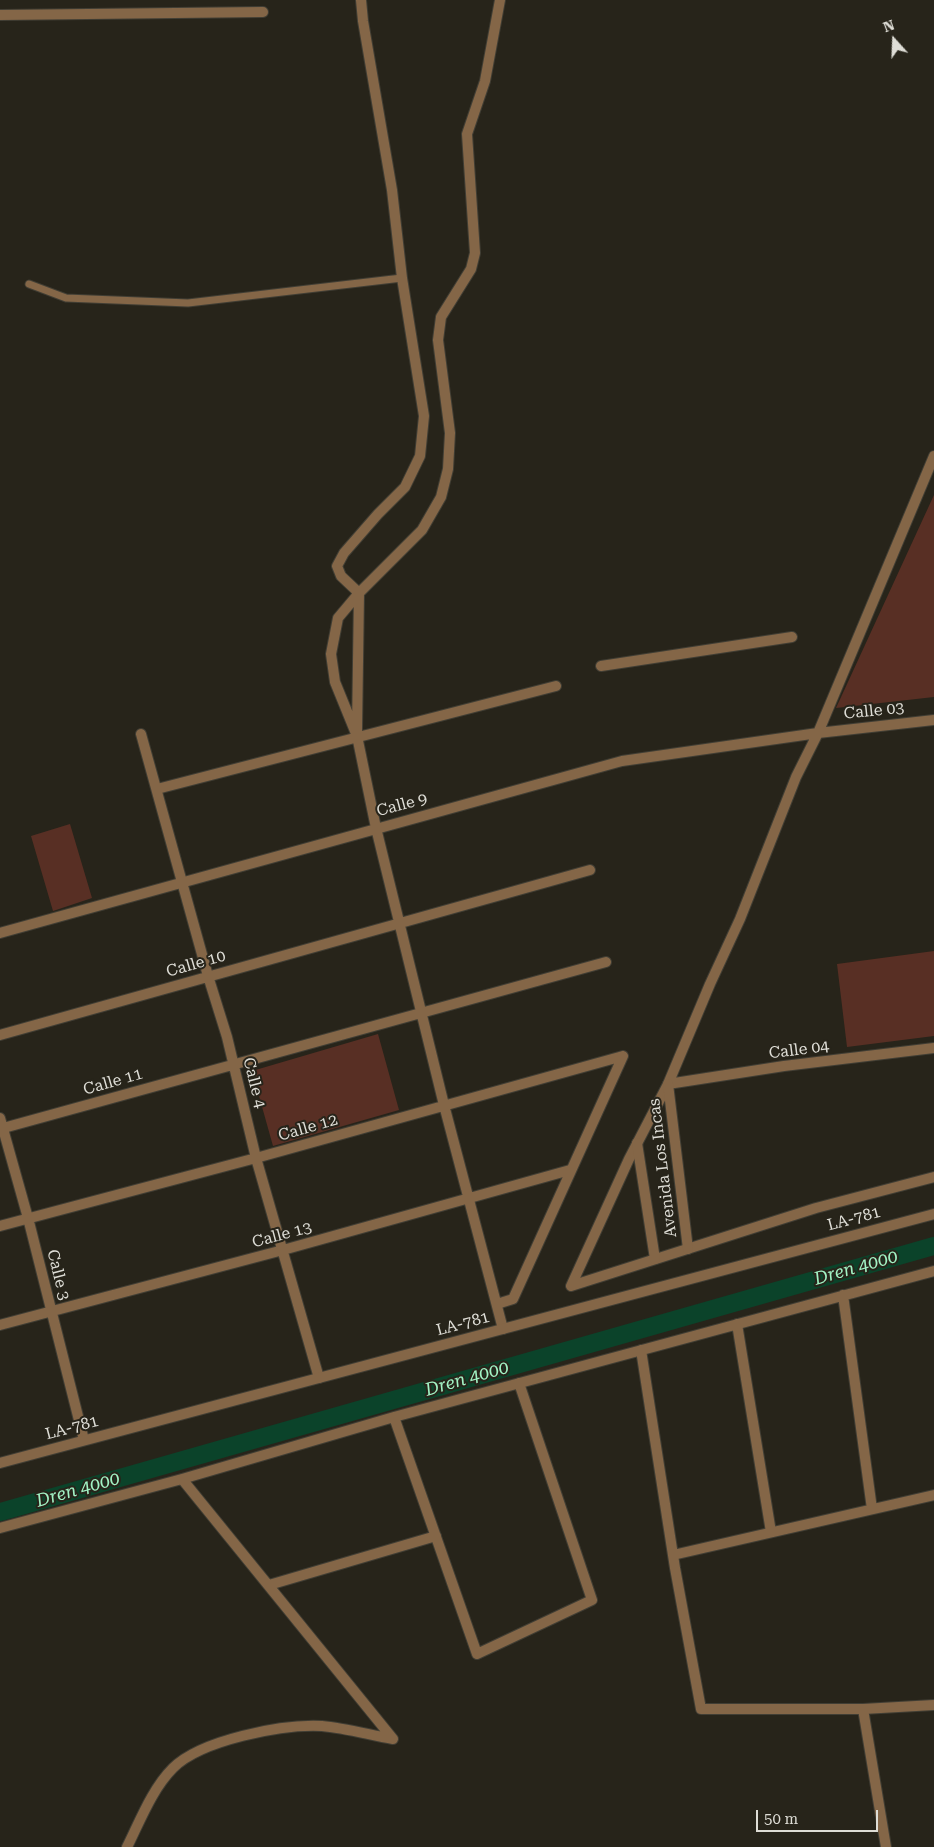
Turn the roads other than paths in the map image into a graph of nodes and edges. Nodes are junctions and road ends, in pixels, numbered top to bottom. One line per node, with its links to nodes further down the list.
1 (361, 0): 5 (street)
2 (500, 0): 8 (street)
3 (263, 12): 4 (street)
4 (0, 15)
5 (402, 278): 6 (lane); 8 (street)
6 (29, 284)
7 (934, 456): 13 (street)
8 (359, 593): 15 (street); 15 (street)
9 (792, 637): 10 (street)
10 (601, 666)
11 (556, 686): 15 (street)
12 (934, 720): 13 (street, Calle 03)
13 (818, 733): 17 (street, Calle 9); 28 (street)
14 (141, 734): 16 (street, Calle 4)
15 (357, 736): 16 (street); 17 (street)
16 (157, 789): 19 (street, Calle 4)
17 (376, 828): 19 (street, Calle 9); 20 (street)
18 (590, 870): 20 (street, Calle 10)
19 (184, 882): 21 (street, Calle 9); 23 (street, Calle 4)
20 (400, 922): 23 (street, Calle 10); 24 (street)
21 (0, 933)
22 (606, 962): 24 (street, Calle 11)
23 (208, 976): 25 (street, Calle 10); 27 (street, Calle 4)
24 (422, 1014): 27 (street, Calle 11); 29 (street)
25 (0, 1035)
26 (934, 1048): 28 (street, Calle 04)
27 (234, 1063): 31 (street, Calle 11); 33 (street, Calle 4)
28 (668, 1084): 32 (street); 40 (street, Avenida Los Incas)
29 (444, 1105): 33 (street, Calle 12); 34 (street, Calle 12); 36 (street)
30 (0, 1118): 31 (street, Calle 3)
31 (2, 1129): 38 (street, Calle 3)
32 (637, 1142): 42 (street, Avenida Los Incas); 42 (street)
33 (256, 1158): 38 (street, Calle 12); 41 (street, Calle 4)
34 (570, 1170): 36 (street, Calle 13); 45 (street)
35 (934, 1177): 40 (street)
36 (470, 1198): 41 (street, Calle 13); 45 (street)
37 (934, 1214): 49 (street, LA-781 / LA-781)
38 (28, 1218): 39 (street, Calle 12); 46 (street, Calle 3)
39 (0, 1226)
40 (688, 1249): 42 (street)
41 (283, 1250): 46 (street, Calle 13); 51 (street, Calle 4)
42 (655, 1260)
43 (934, 1271): 44 (street)
44 (843, 1295): 47 (street); 58 (street)
45 (497, 1304): 49 (street)
46 (51, 1310): 48 (street, Calle 13); 54 (street, Calle 3)
47 (737, 1324): 50 (street); 60 (street)
48 (0, 1325)
49 (504, 1329): 51 (street, LA-781 / LA-781)
50 (641, 1350): 52 (street); 62 (street)
51 (320, 1378): 54 (street, LA-781 / LA-781)
52 (518, 1383): 53 (street); 61 (street)
53 (394, 1417): 56 (street); 61 (street)
54 (84, 1440): 55 (street, LA-781 / LA-781)
55 (0, 1463)
56 (182, 1479): 59 (street); 63 (street)
57 (934, 1494): 58 (street)
58 (872, 1509): 60 (street)
59 (0, 1528)
60 (771, 1532): 62 (street)
61 (436, 1536): 63 (street)
62 (673, 1555): 65 (street)
63 (270, 1585): 66 (street)
64 (934, 1706): 65 (street)
65 (863, 1709): 67 (street)
66 (126, 1847)
67 (886, 1847)

